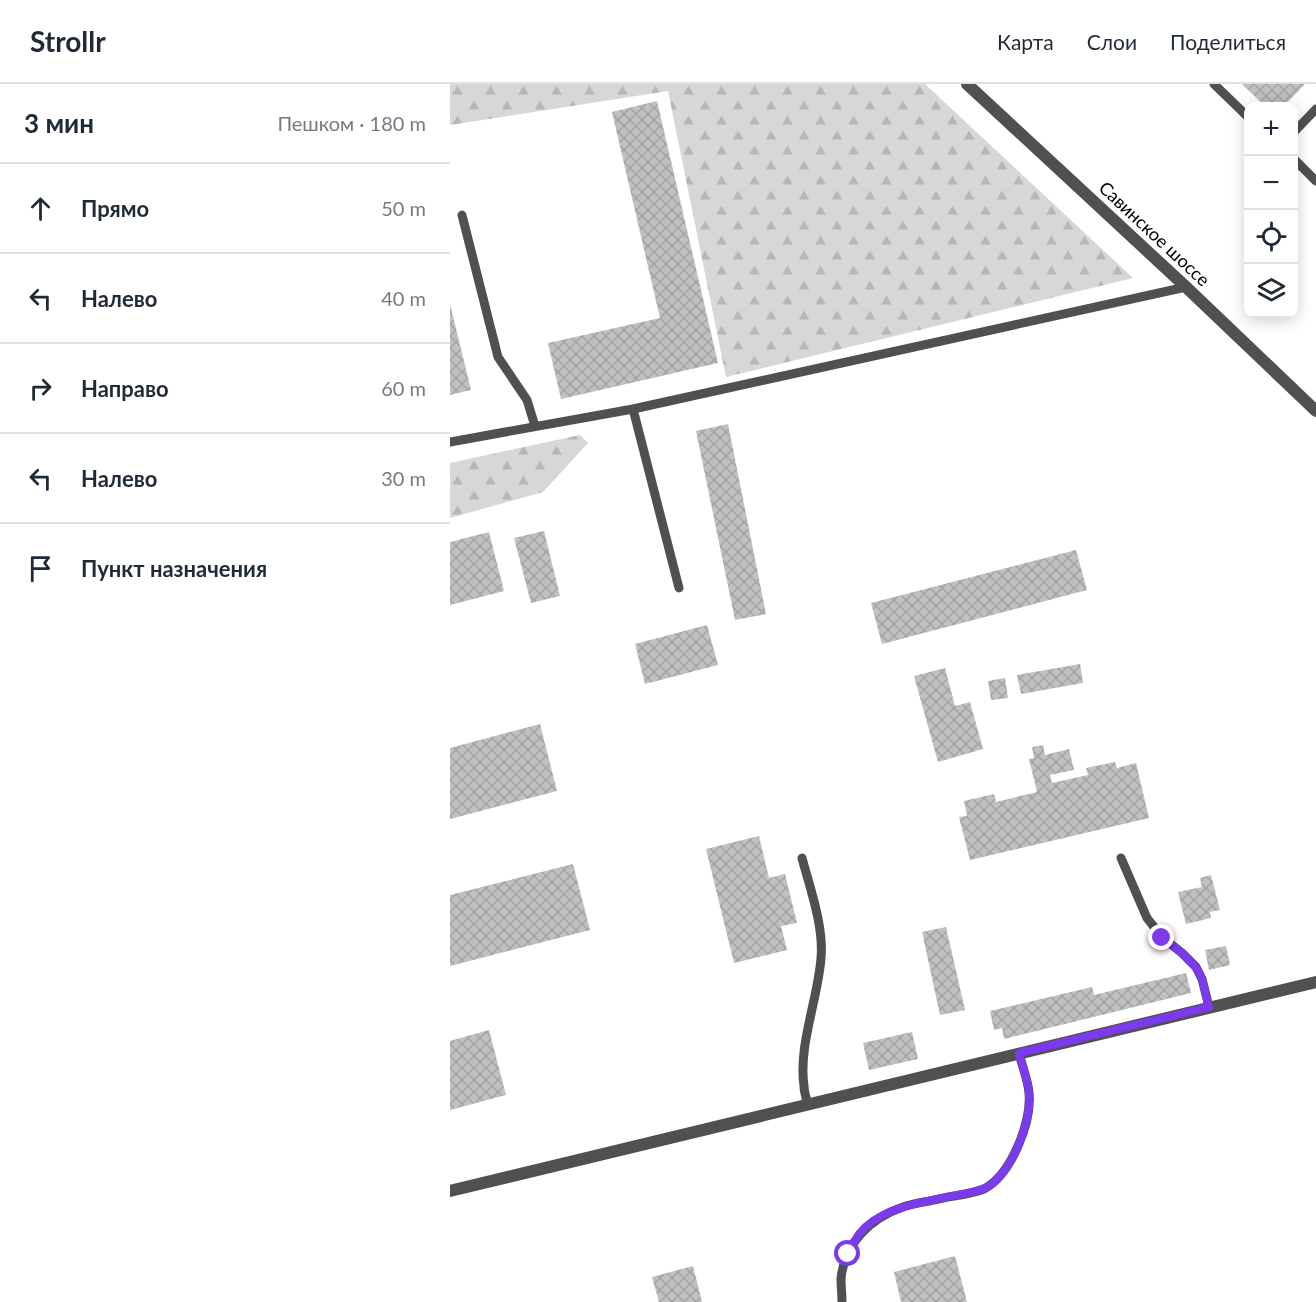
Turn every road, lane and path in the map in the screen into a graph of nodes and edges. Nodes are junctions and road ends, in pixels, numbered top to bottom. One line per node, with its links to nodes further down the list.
1 (967, 84): 9 (street, Савинское шоссе)
2 (1214, 84): 4 (lane)
3 (1316, 109): 5 (lane)
4 (1244, 113)
5 (1298, 127)
6 (1298, 164): 7 (lane)
7 (1316, 181)
8 (462, 215): 12 (lane)
9 (1186, 288): 10 (lane); 11 (street, Савинское шоссе)
10 (633, 409): 12 (lane); 14 (lane)
11 (1316, 411)
12 (535, 426): 13 (lane)
13 (450, 442)
14 (679, 588)
15 (802, 858): 20 (lane)
16 (1121, 858): 18 (lane)
17 (1316, 982): 18 (street)
18 (1209, 1007): 19 (street)
19 (1019, 1053): 20 (street); 22 (lane)
20 (808, 1104): 21 (street)
21 (450, 1191)
22 (842, 1302)

